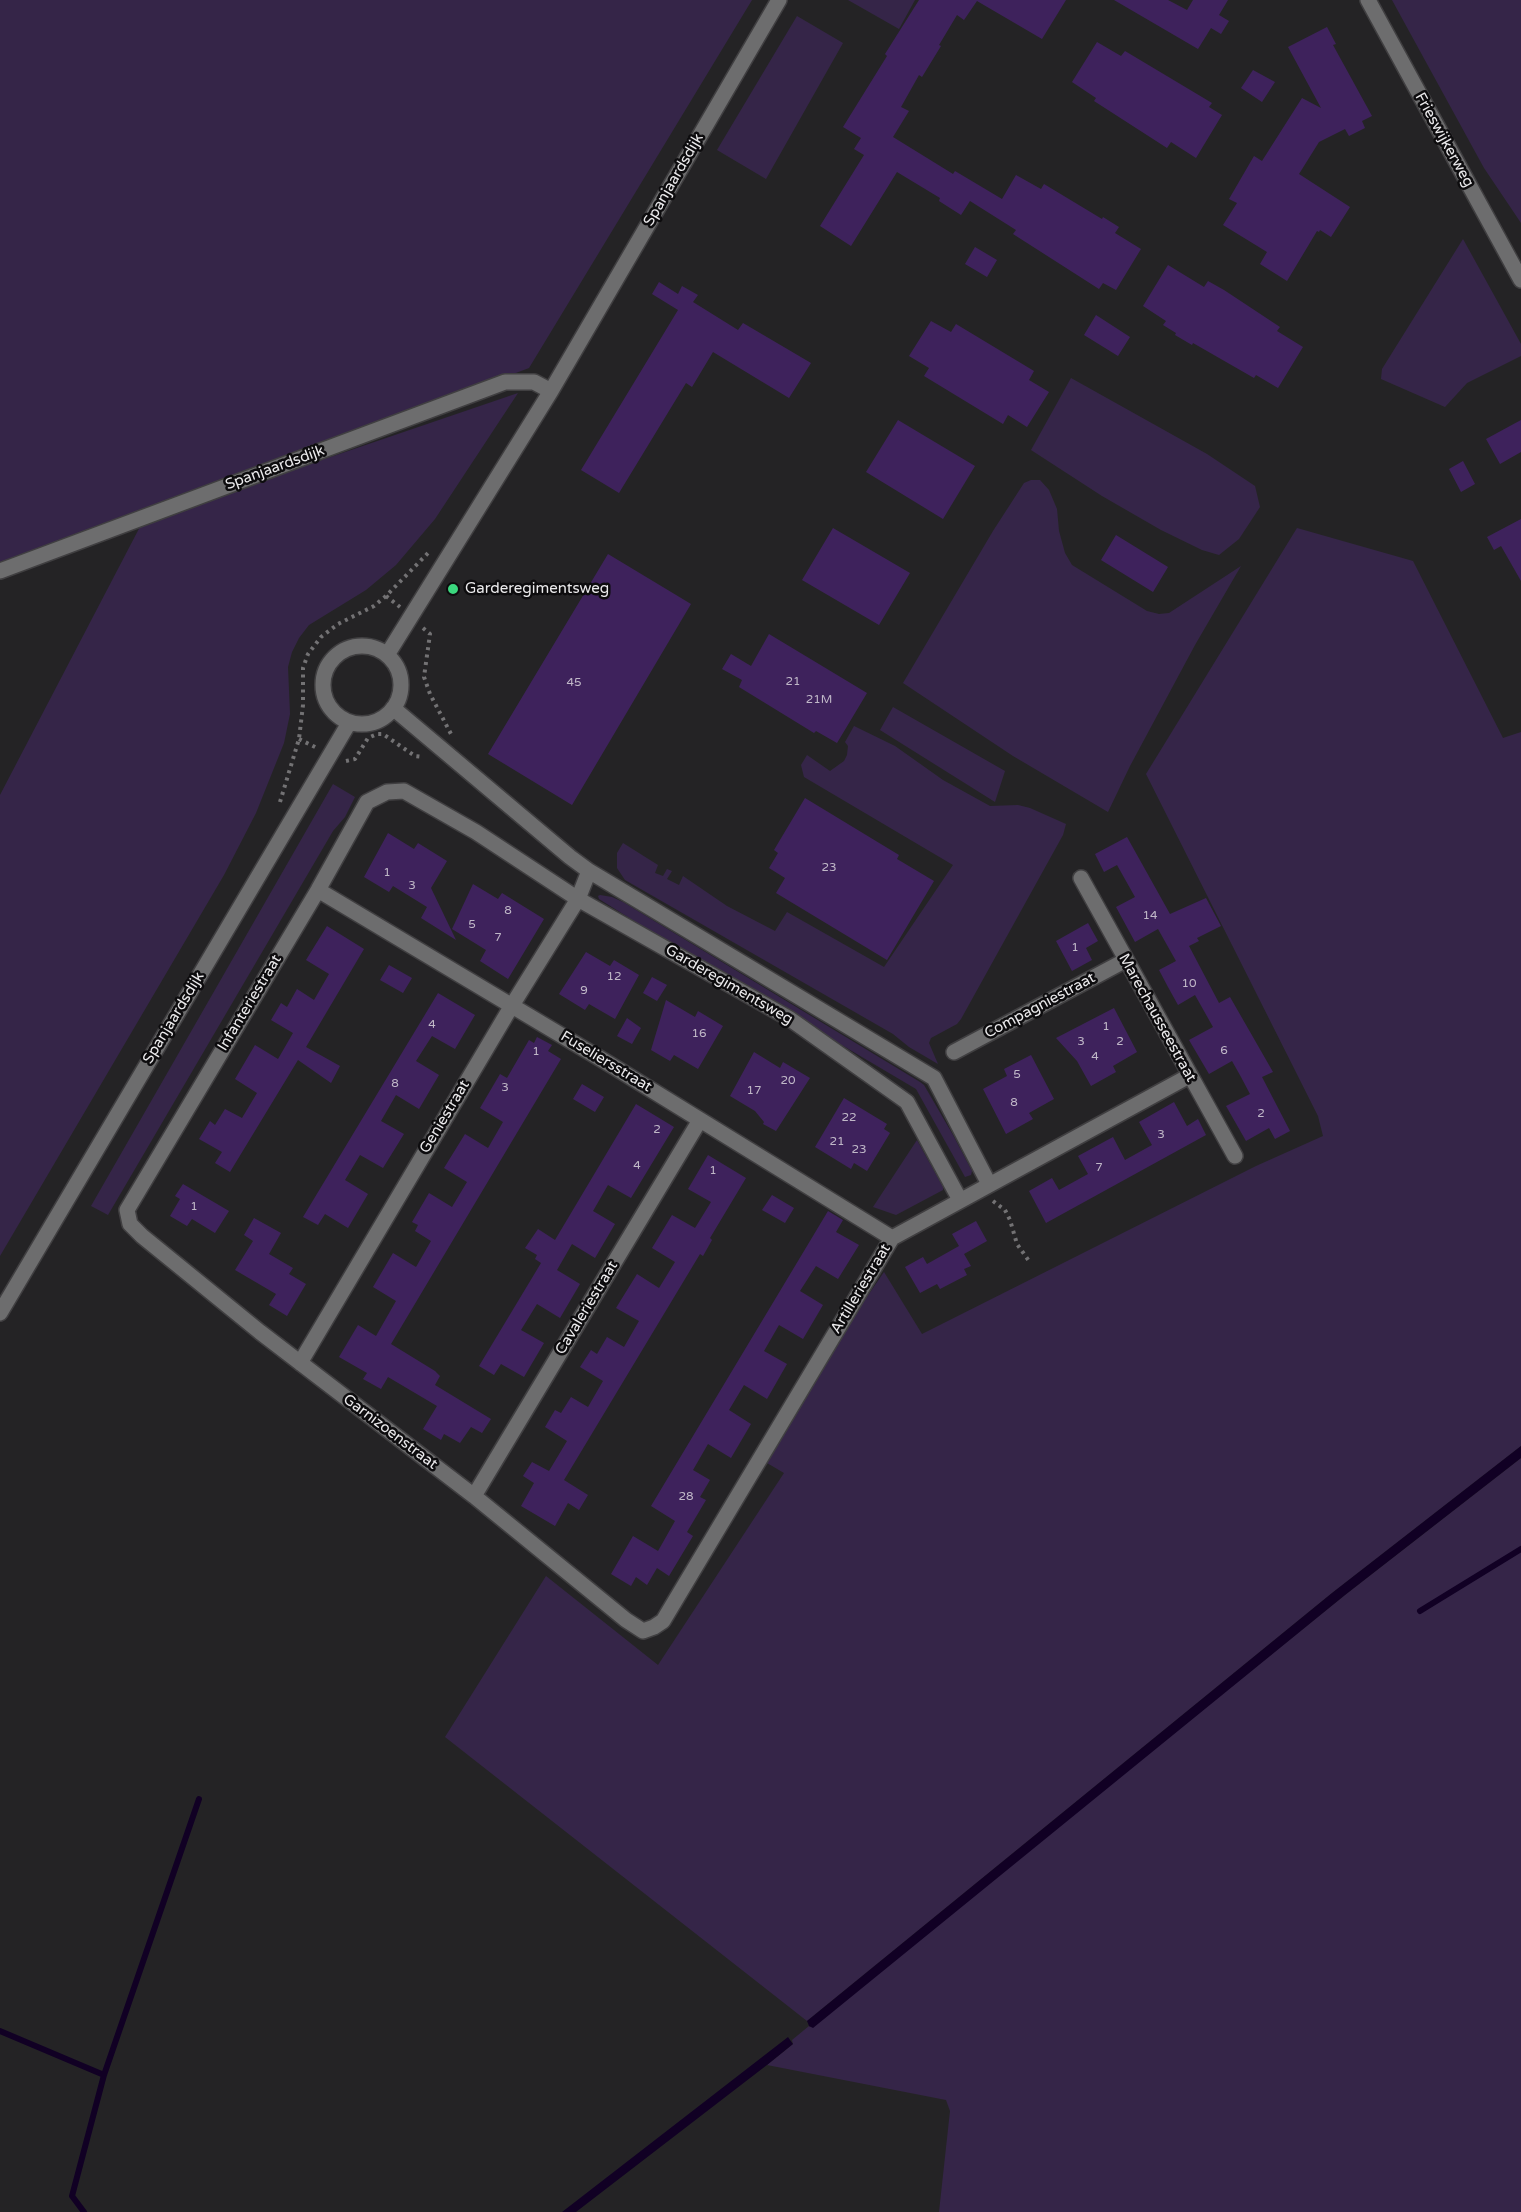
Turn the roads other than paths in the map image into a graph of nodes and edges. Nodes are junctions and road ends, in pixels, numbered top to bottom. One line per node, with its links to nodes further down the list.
1 (779, 0): 4 (street, Spanjaardsdijk)
2 (1368, 0): 3 (street, Frieswijkerweg)
3 (1521, 280)
4 (551, 391): 5 (street, Spanjaardsdijk); 6 (street, Spanjaardsdijk)
5 (0, 571)
6 (387, 655): 7 (street); 8 (street)
7 (393, 708): 8 (street); 10 (street, Garderegimentsweg)
8 (349, 723): 24 (street, Spanjaardsdijk)
9 (387, 792): 12 (street, Infanteriestraat); 13 (street, Garderegimentsweg)
10 (589, 871): 13 (street, Geniestraat); 20 (street, Garderegimentsweg)
11 (1081, 878): 14 (street, Marechausseestraat)
12 (318, 890): 15 (street, Fuseliersstraat); 22 (street, Infanteriestraat)
13 (578, 899): 15 (street, Geniestraat); 21 (street, Garderegimentsweg)
14 (1126, 960): 16 (street, Compagniestraat); 17 (street, Marechausseestraat)
15 (511, 1007): 18 (street, Fuseliersstraat); 25 (street, Geniestraat)
16 (954, 1053)
17 (1189, 1076): 19 (street, Marechausseestraat); 20 (street, Artilleriestraat)
18 (700, 1120): 23 (street, Fuseliersstraat); 26 (street, Cavaleriestraat)
19 (1234, 1156)
20 (983, 1188): 21 (street, Artilleriestraat)
21 (960, 1200): 23 (street, Artilleriestraat)
22 (130, 1224): 25 (street, Garnizoenstraat)
23 (892, 1238): 27 (street, Artilleriestraat)
24 (0, 1313)
25 (300, 1363): 26 (street, Garnizoenstraat)
26 (474, 1496): 27 (street, Garnizoenstraat)
27 (654, 1627)

